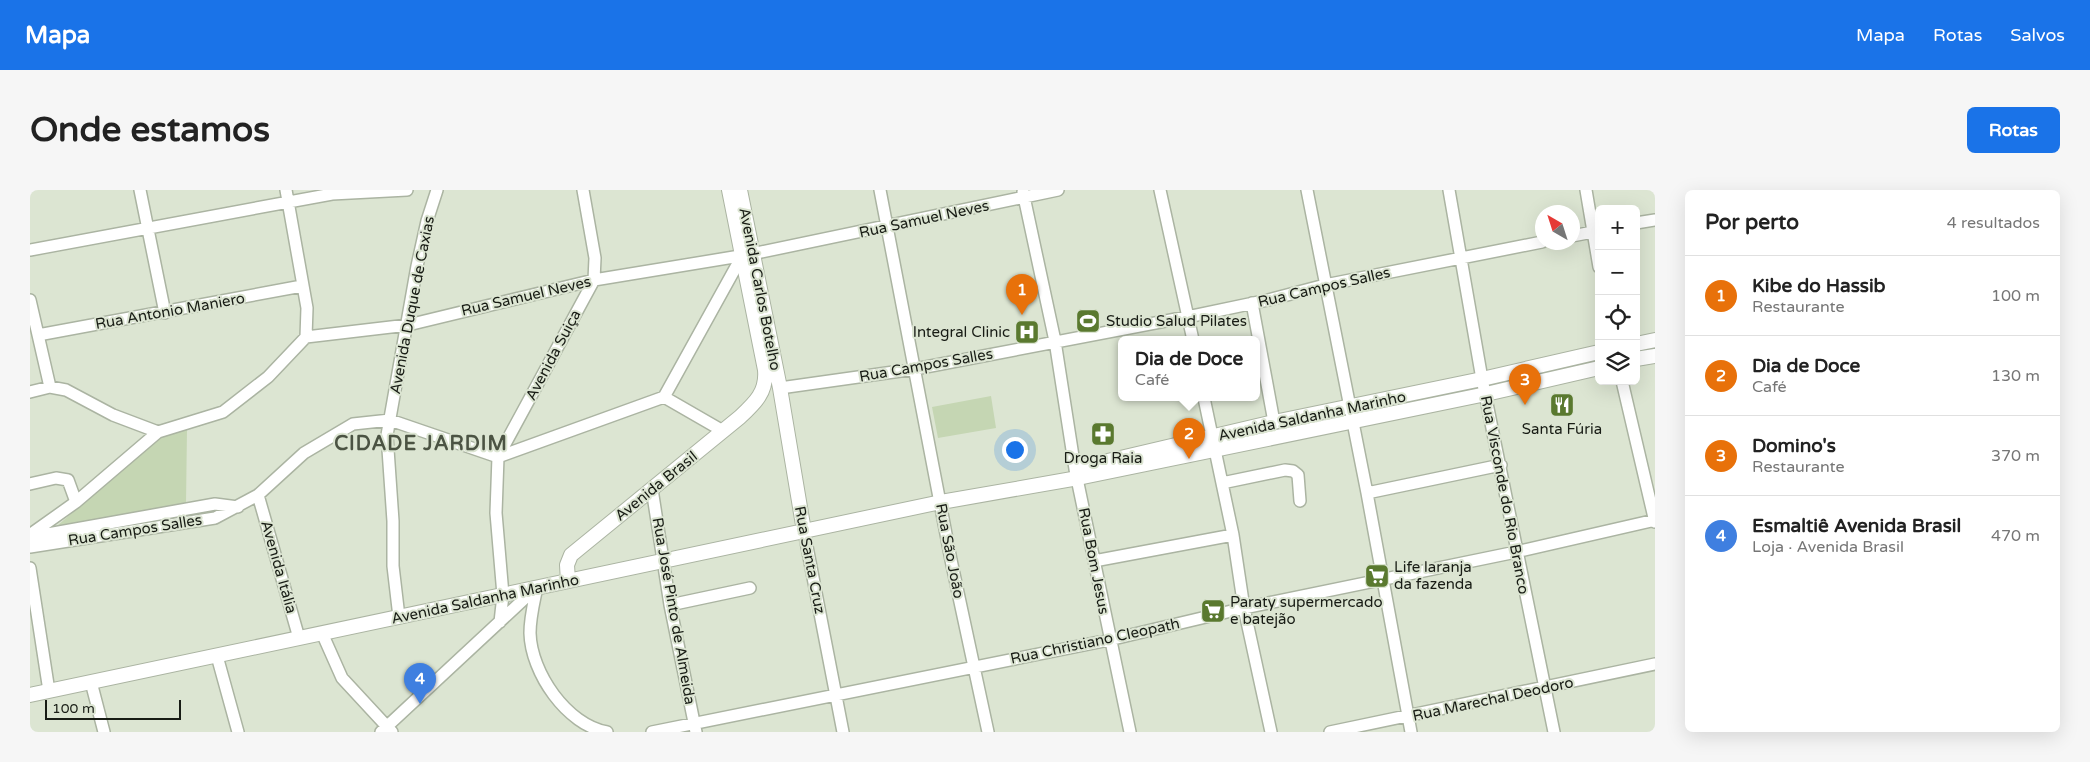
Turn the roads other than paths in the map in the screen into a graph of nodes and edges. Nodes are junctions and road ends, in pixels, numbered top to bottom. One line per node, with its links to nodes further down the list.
1 (140, 190): 20 (street)
2 (286, 190): 16 (street)
3 (407, 190): 14 (street)
4 (437, 190): 34 (street, Avenida Duque de Caxias)
5 (583, 190): 27 (street, Avenida Suiça)
6 (729, 190): 25 (main road, Avenida Carlos Botelho)
7 (740, 190): 25 (main road, Avenida Carlos Botelho)
8 (880, 190): 19 (street, Rua São João)
9 (1058, 190): 15 (street, Rua Samuel Neves)
10 (1160, 190): 33 (street)
11 (1307, 190): 28 (street)
12 (1449, 190): 26 (street, Rua Visconde do Rio Branco)
13 (1586, 190): 21 (street)
14 (332, 192): 16 (street)
15 (1024, 194): 19 (street, Rua Samuel Neves); 40 (street, Rua Bom Jesus)
16 (288, 202): 20 (street); 29 (street)
17 (1655, 220): 18 (street)
18 (1640, 222)
19 (887, 227): 25 (street, Rua Samuel Neves); 46 (street, Rua São João)
20 (147, 229): 24 (street); 32 (street)
21 (1595, 231): 22 (street)
22 (1580, 234)
23 (1535, 243): 26 (street, Rua Campos Salles)
24 (30, 250)
25 (747, 255): 27 (street, Rua Samuel Neves); 48 (main road, Avenida Carlos Botelho); 54 (main road, Avenida Carlos Botelho); 55 (street)
26 (1459, 258): 28 (street, Rua Campos Salles); 49 (street, Rua Visconde do Rio Branco)
27 (594, 280): 34 (street, Rua Samuel Neves); 64 (street, Avenida Suiça)
28 (1325, 284): 31 (street, Rua Campos Salles); 58 (street)
29 (302, 286): 32 (street, Rua Antonio Maniero); 38 (street)
30 (30, 300): 35 (street)
31 (1252, 303): 33 (street, Rua Campos Salles); 37 (street)
32 (165, 313): 35 (street, Rua Antonio Maniero)
33 (1188, 316): 36 (street); 40 (street, Rua Campos Salles)
34 (408, 325): 38 (street, Rua Samuel Neves); 59 (street, Avenida Duque de Caxias)
35 (38, 335): 51 (street)
36 (1192, 336)
37 (1258, 336)
38 (306, 337): 62 (street)
39 (1655, 340): 41 (main road)
40 (1055, 341): 46 (street, Rua Campos Salles); 66 (street, Rua Bom Jesus)
41 (1640, 343)
42 (1260, 346): 60 (street)
43 (1595, 353): 49 (main road, Avenida Saldanha Marinho)
44 (1655, 356): 45 (main road)
45 (1640, 359)
46 (915, 369): 54 (street, Rua Campos Salles); 74 (street, Rua São João)
47 (1595, 369): 53 (main road, Avenida Saldanha Marinho)
48 (765, 370): 54 (main road); 56 (main road)
49 (1482, 379): 53 (street, Rua Visconde do Rio Branco); 58 (main road, Avenida Saldanha Marinho)
50 (1623, 385): 75 (street)
51 (50, 387): 52 (street); 62 (street)
52 (30, 392)
53 (1486, 394): 58 (main road, Avenida Saldanha Marinho); 65 (street, Rua Visconde do Rio Branco)
54 (780, 395): 56 (main road); 77 (main road, Rua Santa Cruz)
55 (664, 397): 61 (street); 64 (street)
56 (760, 397): 61 (main road, Avenida Brasil)
57 (1205, 401): 63 (street)
58 (1350, 413): 60 (main road, Avenida Saldanha Marinho); 63 (main road, Avenida Saldanha Marinho); 70 (street)
59 (390, 420): 64 (street, Rua Campos Salles); 71 (street, Rua Campos Salles); 92 (street, Avenida Duque de Caxias)
60 (1274, 422): 63 (main road, Avenida Saldanha Marinho)
61 (723, 431): 69 (main road, Avenida Brasil)
62 (158, 432): 73 (street)
63 (1213, 444): 66 (main road, Avenida Saldanha Marinho); 67 (street)
64 (498, 457): 89 (street)
65 (1501, 465): 70 (street); 81 (street, Rua Visconde do Rio Branco)
66 (1077, 473): 74 (main road, Avenida Saldanha Marinho); 83 (street, Rua Bom Jesus)
67 (1222, 483): 72 (street); 78 (street)
68 (30, 484): 73 (street)
69 (652, 489): 82 (street, Rua José Pinto de Almeida); 86 (main road, Avenida Brasil)
70 (1367, 493): 85 (street)
71 (258, 495): 76 (street, Rua Campos Salles); 95 (street, Avenida Itália)
72 (1300, 501)
73 (76, 502): 79 (street)
74 (941, 502): 77 (main road, Avenida Saldanha Marinho); 99 (street, Rua São João)
75 (1655, 520): 81 (street, Rua Christiano Cleopath)
76 (107, 528): 79 (street, Rua Campos Salles); 80 (street, Rua Campos Salles)
77 (804, 531): 82 (main road, Avenida Saldanha Marinho); 103 (street, Rua Santa Cruz)
78 (1233, 535): 83 (street); 91 (street)
79 (30, 536)
80 (30, 547)
81 (1516, 552): 85 (street, Rua Christiano Cleopath); 101 (street, Rua Visconde do Rio Branco)
82 (664, 561): 86 (main road, Avenida Saldanha Marinho); 90 (street, Rua José Pinto de Almeida)
83 (1094, 561): 96 (street, Rua Bom Jesus)
84 (30, 568): 102 (street)
85 (1383, 580): 91 (street, Rua Christiano Cleopath); 105 (street)
86 (568, 581): 87 (main road, Avenida Saldanha Marinho)
87 (537, 588): 89 (main road, Avenida Saldanha Marinho); 93 (street); 110 (street)
88 (750, 588): 90 (street)
89 (503, 595): 92 (main road, Avenida Saldanha Marinho); 93 (street)
90 (670, 605): 106 (street, Rua José Pinto de Almeida)
91 (1244, 608): 96 (street, Rua Christiano Cleopath); 115 (street)
92 (399, 617): 94 (main road, Avenida Saldanha Marinho)
93 (500, 622): 107 (street)
94 (322, 633): 95 (main road, Avenida Saldanha Marinho); 107 (street)
95 (299, 638): 97 (main road, Avenida Saldanha Marinho)
96 (1109, 640): 99 (street, Rua Christiano Cleopath); 114 (street, Rua Bom Jesus)
97 (217, 656): 100 (main road, Avenida Saldanha Marinho); 109 (street)
98 (1655, 664): 101 (street, Rua Marechal Deodoro)
99 (975, 667): 103 (street, Rua Christiano Cleopath); 113 (street, Rua São João)
100 (91, 682): 102 (main road, Avenida Saldanha Marinho); 108 (street)
101 (1544, 689): 105 (street, Rua Marechal Deodoro); 118 (street, Rua Visconde do Rio Branco)
102 (49, 691): 104 (main road, Avenida Saldanha Marinho)
103 (836, 694): 106 (street, Rua Christiano Cleopath); 112 (street, Rua Santa Cruz)
104 (30, 695)
105 (1407, 717): 116 (street, Rua Marechal Deodoro); 117 (street)
106 (696, 728): 111 (street, Rua Christiano Cleopath)
107 (386, 731)
108 (104, 732)
109 (238, 732)
110 (607, 732)
111 (652, 732)
112 (843, 732)
113 (988, 732)
114 (1130, 732)
115 (1271, 732)
116 (1330, 732)
117 (1411, 732)
118 (1554, 732)

